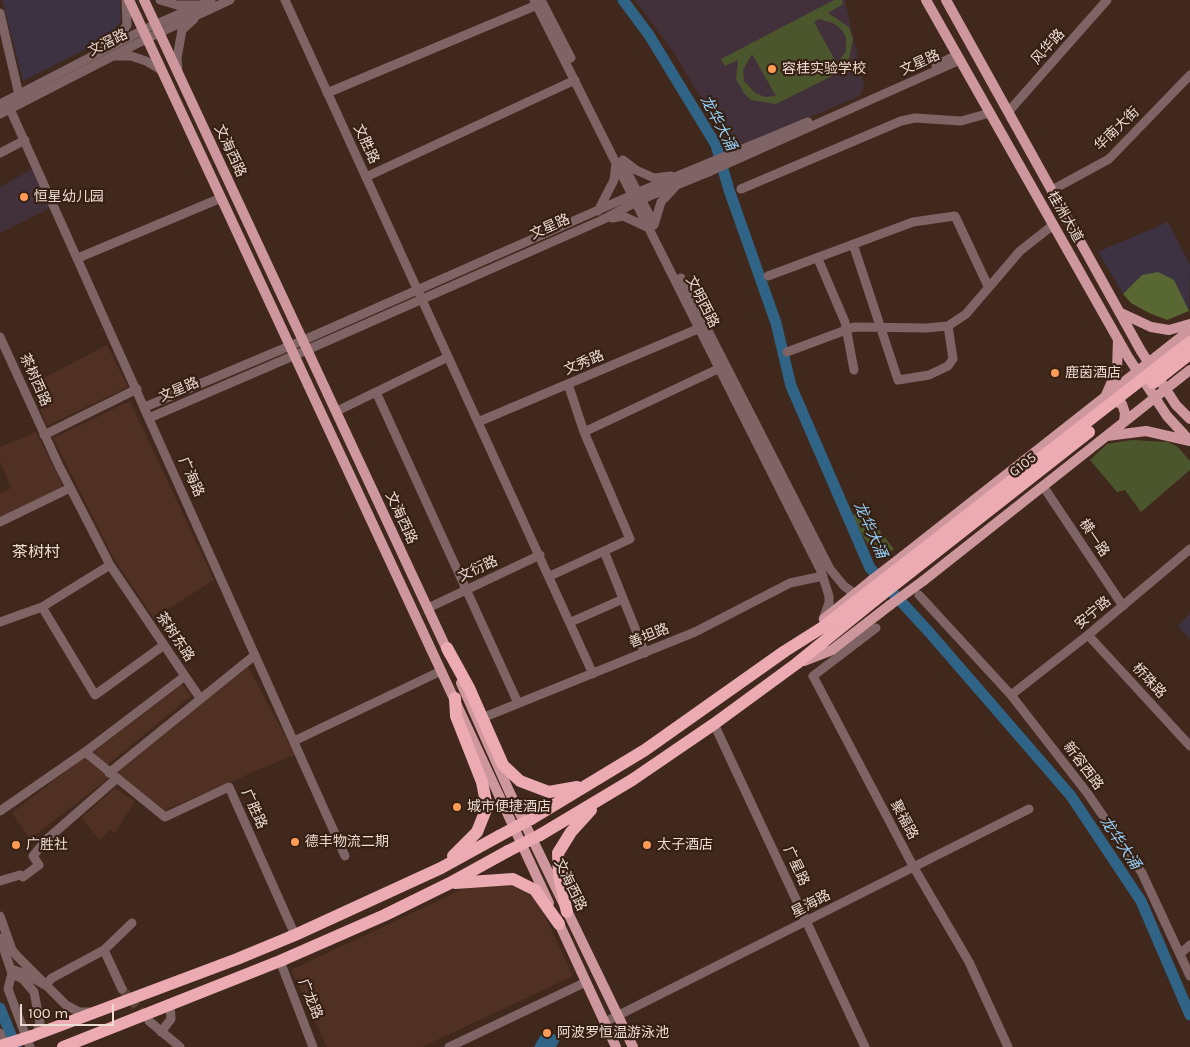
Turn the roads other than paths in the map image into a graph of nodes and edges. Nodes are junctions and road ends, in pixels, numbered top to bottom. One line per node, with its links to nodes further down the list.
1 (128, 0): 14 (main road, 文海西路); 15 (street)
2 (144, 0): 13 (main road, 文海西路)
3 (160, 0): 11 (street)
4 (211, 0): 11 (street, 文滘路)
5 (230, 0): 11 (street, 文滘路)
6 (285, 0): 21 (street, 文胜路)
7 (926, 0): 16 (main road, 桂洲大道)
8 (946, 0): 25 (main road, 桂洲大道)
9 (1108, 0): 25 (street, 风华路)
10 (538, 2): 20 (street, 文明西路); 21 (street); 30 (street, 文明西路)
11 (199, 6): 13 (street, 文滘路); 18 (street)
12 (0, 13): 22 (street)
13 (157, 29): 14 (street, 文滘路); 18 (main road, 文海西路)
14 (145, 34): 15 (street, 文滘路); 17 (main road, 文海西路)
15 (111, 52): 17 (street); 22 (street, 文滘路); 24 (street, 文滘路)
16 (959, 58): 26 (main road, 桂洲大道); 32 (street, 文星路)
17 (161, 70): 36 (main road, 文海西路)
18 (178, 73): 58 (main road, 文海西路)
19 (1190, 75): 34 (street, 华南大街)
20 (575, 80): 30 (street, 文明西路); 31 (street)
21 (327, 93): 31 (street, 文胜路)
22 (20, 95): 23 (street, 文滘路)
23 (0, 104)
24 (10, 109): 27 (street, 文滘路); 28 (street, 广海路)
25 (1009, 111): 34 (main road, 桂洲大道)
26 (990, 113): 33 (street); 38 (main road, 桂洲大道)
27 (0, 114)
28 (26, 140): 29 (street); 41 (street, 广海路)
29 (0, 153)
30 (618, 160): 32 (street); 35 (street, 文明西路); 37 (street)
31 (366, 177): 45 (street, 文胜路)
32 (678, 180): 35 (street, 文星路); 39 (street)
33 (741, 189)
34 (1052, 190): 47 (main road, 桂洲大道)
35 (638, 197): 37 (street, 文星路); 39 (street, 文明西路)
36 (221, 198): 41 (street); 57 (main road, 文海西路)
37 (600, 215): 39 (street); 45 (street, 文星路); 46 (street, 文星路)
38 (1053, 225): 44 (street); 55 (main road, 桂洲大道)
39 (652, 227): 51 (street, 文明西路); 95 (street, 文明西路)
40 (853, 244): 42 (street); 44 (street); 49 (street)
41 (78, 258): 69 (street, 广海路)
42 (818, 259): 43 (street); 52 (street)
43 (768, 276)
44 (988, 286): 50 (street)
45 (417, 290): 46 (street, 文胜路); 58 (street, 文星路)
46 (422, 299): 58 (street, 文星路); 62 (street, 文胜路)
47 (1120, 312): 48 (main road); 63 (main road, 桂洲大道)
48 (1190, 324)
49 (881, 326): 50 (street); 50 (street); 52 (street)
50 (948, 326)
51 (700, 328): 64 (street, 文明西路); 68 (street, 文秀路)
52 (846, 328): 59 (street); 65 (street)
53 (1190, 330): 63 (main road)
54 (0, 337): 81 (street, 茶树西路)
55 (1118, 338): 67 (main road, 桂洲大道); 73 (main road)
56 (1190, 342): 103 (highway, G105, bridge)
57 (289, 345): 58 (street, 文星路); 61 (main road, 文海西路); 74 (street, 文星路)
58 (306, 345): 61 (street, 文星路); 75 (main road, 文海西路)
59 (787, 352)
60 (1190, 354): 110 (highway, G105 / G105, bridge)
61 (294, 356): 76 (street, 文星路); 111 (main road, 文海西路)
62 (448, 357): 71 (street); 78 (street, 文胜路)
63 (1149, 364): 67 (main road); 70 (main road, 桂洲大道)
64 (720, 368): 80 (street); 93 (street, 文明西路)
65 (854, 370)
66 (1190, 370): 70 (main road)
67 (1139, 372): 72 (main road, 桂洲大道); 73 (main road)
68 (568, 384): 78 (street, 文秀路); 80 (street)
69 (137, 389): 74 (street, 广海路); 81 (street)
70 (1166, 389): 72 (main road); 77 (main road, 桂洲大道)
71 (376, 392): 75 (street); 94 (street)
72 (1155, 397): 79 (main road); 83 (main road, 桂洲大道)
73 (1103, 399): 79 (main road); 95 (main road, bridge)
74 (145, 408): 76 (street, 广海路)
75 (337, 411): 100 (main road, 文海西路)
76 (149, 418): 109 (street, 广海路)
77 (1190, 419)
78 (478, 422): 90 (street, 文胜路)
79 (1124, 422): 82 (main road)
80 (584, 432): 89 (street)
81 (44, 435): 84 (street, 茶树西路)
82 (1106, 436): 83 (main road); 85 (main road)
83 (1190, 441)
84 (59, 466): 86 (street, 茶树东路)
85 (1043, 486): 98 (street, 横一路); 110 (main road, bridge)
86 (70, 488): 87 (street); 91 (street, 茶树东路)
87 (0, 522)
88 (1190, 549): 98 (street, 安宁路)
89 (604, 551): 92 (street); 97 (street)
90 (540, 555): 92 (street, 文胜路); 94 (street, 文衍路)
91 (110, 565): 99 (street); 106 (street, 茶树东路)
92 (550, 576): 102 (street, 文胜路)
93 (823, 576): 103 (street, 文明西路); 108 (street, 善坦路)
94 (466, 590): 100 (street, 文衍路); 117 (street)
95 (855, 594): 103 (main road)
96 (920, 594): 114 (street, 新容西路)
97 (623, 599): 102 (street); 108 (street)
98 (1123, 606): 105 (street, 安宁路)
99 (42, 607): 101 (street); 106 (street)
100 (428, 608): 107 (main road, 文海西路)
101 (0, 622)
102 (571, 622): 112 (street, 文胜路)
103 (823, 623): 124 (highway, G105)
104 (876, 628): 129 (street, 聚福路)
105 (1088, 636): 114 (street, 安宁路); 121 (street, 桥珠路)
106 (164, 645): 113 (street, 茶树东路)
107 (446, 648): 118 (highway); 133 (main road, 文海西路)
108 (645, 653): 112 (street, 善坦路)
109 (255, 655): 115 (street); 120 (street, 广海路)
110 (796, 664): 119 (highway, G105)
111 (441, 671): 116 (main road, 文海西路); 120 (street)
112 (593, 674): 117 (street, 善坦路)
113 (185, 676): 115 (street); 122 (street, 茶树东路)
114 (1011, 695): 142 (street, 新容西路)
115 (200, 698): 123 (street)
116 (455, 698): 130 (highway); 137 (main road, 文海西路)
117 (518, 703): 118 (street, 善坦路)
118 (482, 718): 124 (highway)
119 (714, 724): 125 (highway, G105); 135 (street, 广星路)
120 (294, 741): 128 (street, 广海路)
121 (1190, 746)
122 (85, 752): 123 (street, 广胜路); 127 (street, 茶树东路)
123 (112, 776): 131 (street); 138 (street, 广胜路)
124 (592, 783): 130 (highway, G105, bridge)
125 (600, 800): 132 (highway, bridge); 133 (highway)
126 (1029, 809): 129 (street, 星海路)
127 (0, 812)
128 (345, 856)
129 (913, 866): 135 (street, 星海路); 166 (street, 聚福路)
130 (441, 868): 138 (highway, G105)
131 (0, 881)
132 (450, 883): 137 (highway); 143 (highway)
133 (568, 912): 151 (main road, 文海西路)
134 (0, 916): 147 (street)
135 (806, 922): 151 (street, 星海路); 165 (street, 广星路)
136 (132, 923): 141 (street)
137 (559, 924): 146 (main road, 文海西路)
138 (295, 935): 150 (highway, G105)
139 (0, 938): 144 (street)
140 (1190, 945): 142 (street)
141 (104, 950): 147 (street); 148 (street)
142 (1180, 954): 145 (street, 新容西路)
143 (280, 961): 149 (highway); 161 (street, 广龙路)
144 (11, 971): 147 (street); 156 (street); 156 (street)
145 (1190, 976)
146 (586, 982): 153 (main road, 文海西路); 162 (street)
147 (45, 985): 150 (street)
148 (122, 989)
149 (170, 1004): 154 (street); 159 (highway)
150 (97, 1012): 156 (highway, G105)
151 (619, 1016): 153 (street, 星海路); 164 (main road, 文海西路)
152 (149, 1021): 154 (street)
153 (605, 1022): 163 (main road, 文海西路)
154 (161, 1032): 160 (street)
155 (0, 1033): 158 (street)
156 (30, 1036): 157 (highway, G105, bridge)
157 (0, 1046)
158 (5, 1047)
159 (63, 1047)
160 (180, 1047)
161 (313, 1047)
162 (449, 1047)
163 (616, 1047)
164 (633, 1047)
165 (865, 1047)
166 (1008, 1047)

